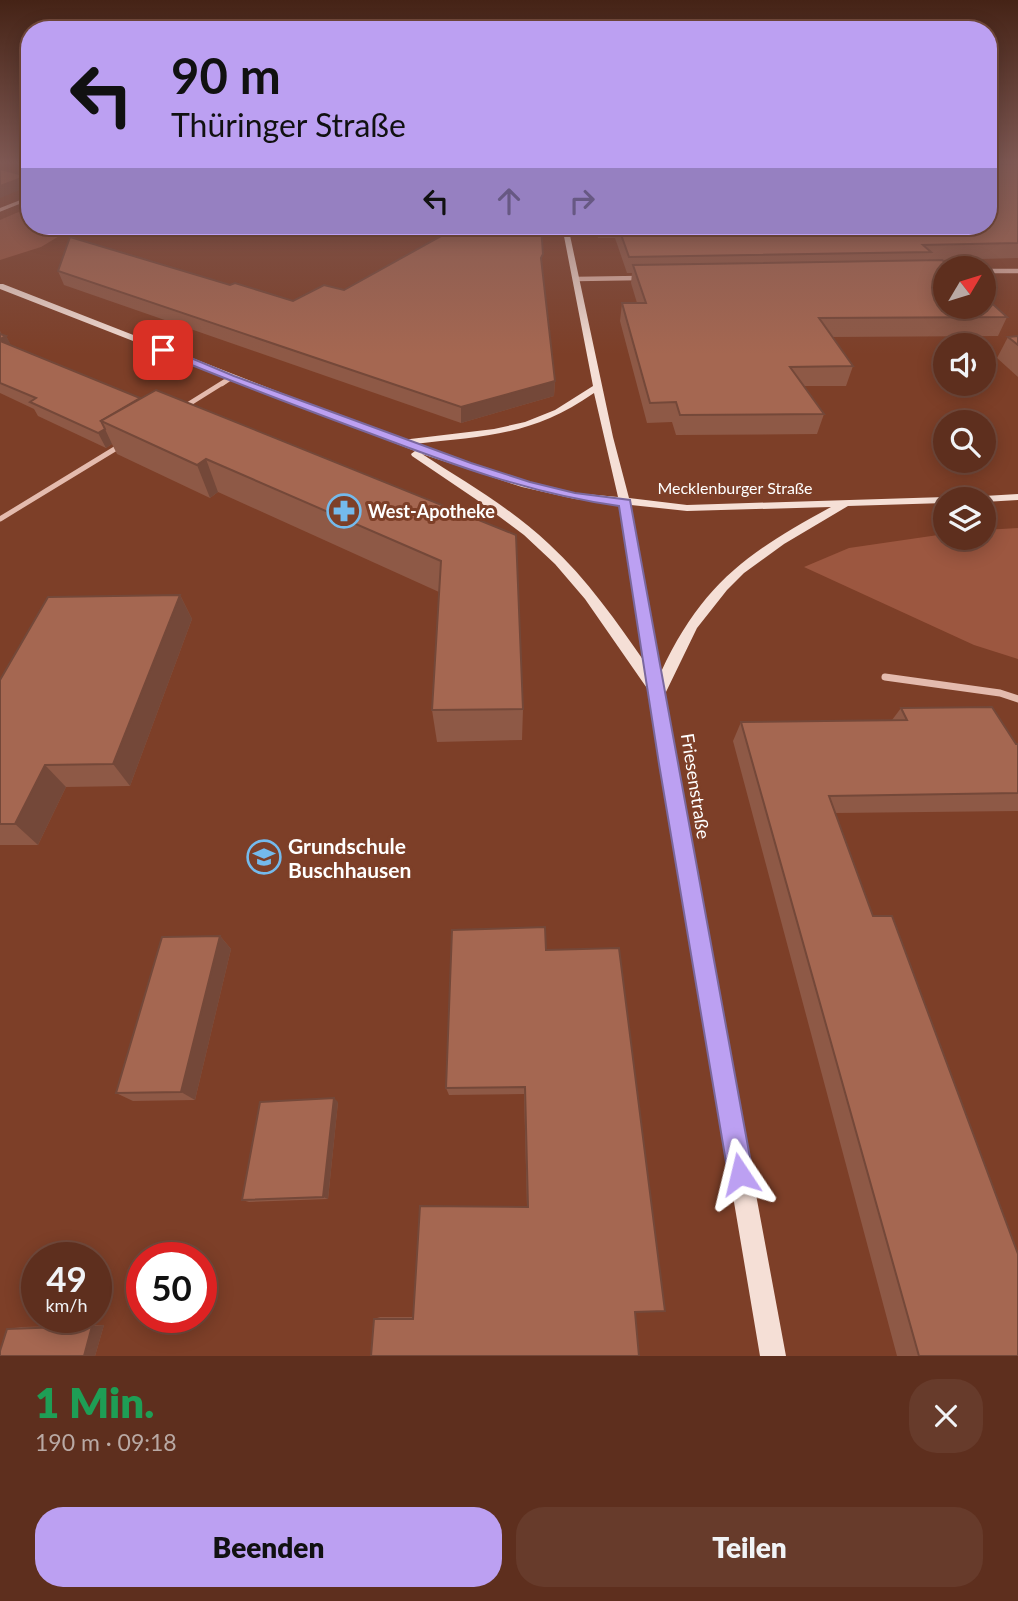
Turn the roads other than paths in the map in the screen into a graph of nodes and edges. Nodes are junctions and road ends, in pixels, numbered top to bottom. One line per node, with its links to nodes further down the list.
1 (567, 235): 5 (main road, Friesenstraße)
2 (996, 271): 3 (street)
3 (1018, 271)
4 (652, 278): 5 (street)
5 (576, 279): 8 (main road, Friesenstraße)
6 (0, 286): 7 (main road)
7 (231, 378): 9 (street); 11 (main road)
8 (599, 386): 11 (main road); 15 (main road, Friesenstraße)
9 (175, 412)
10 (129, 440): 17 (street)
11 (401, 443): 15 (main road, Mecklenburger Straße); 19 (main road)
12 (1018, 498): 13 (main road)
13 (996, 499)
14 (933, 500): 16 (main road, Mecklenburger Straße)
15 (625, 503): 16 (main road, Mecklenburger Straße); 19 (main road, Friesenstraße)
16 (846, 504): 19 (main road, Mecklenburger Straße)
17 (0, 519)
18 (885, 677): 20 (street)
19 (658, 694): 21 (main road, Friesenstraße)
20 (1018, 699)
21 (773, 1356)

